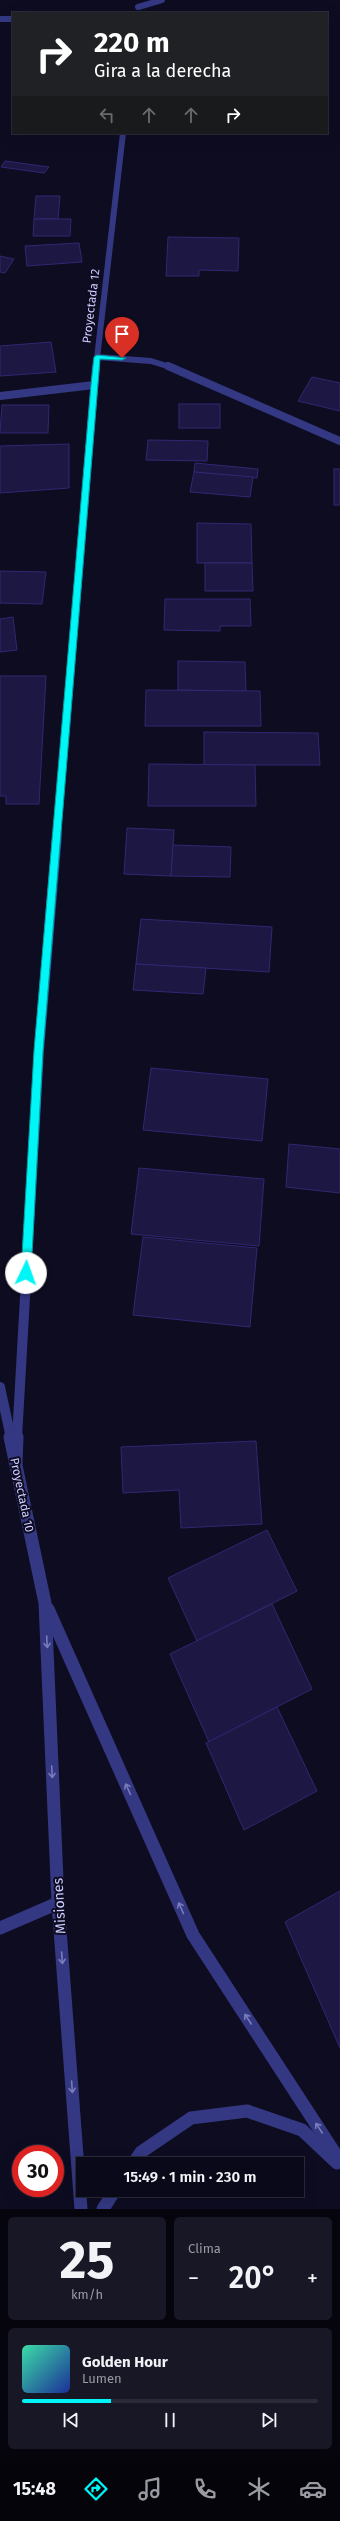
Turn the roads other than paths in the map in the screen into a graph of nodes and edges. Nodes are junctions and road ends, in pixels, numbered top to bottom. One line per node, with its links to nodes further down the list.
1 (139, 0): 3 (street)
2 (162, 0): 3 (street)
3 (137, 10)
4 (12, 19): 5 (street)
5 (0, 20)
6 (123, 134): 7 (street, Proyectada 12)
7 (97, 357): 8 (street, Proyectada 12); 10 (street)
8 (94, 385): 9 (street); 12 (street, Proyectada 12)
9 (0, 396)
10 (340, 441)
11 (0, 1387): 12 (street, Proyectada 10)
12 (16, 1463): 13 (street, Proyectada 10)
13 (45, 1603): 14 (street, Misiones, one-way to 14); 17 (street, one-way to 13)
14 (58, 1903): 15 (street); 20 (street, Misiones, one-way to 20)
15 (0, 1928)
16 (138, 2157): 18 (street)
17 (340, 2161)
18 (340, 2166)
19 (111, 2197): 21 (street)
20 (81, 2209)
21 (103, 2209)

